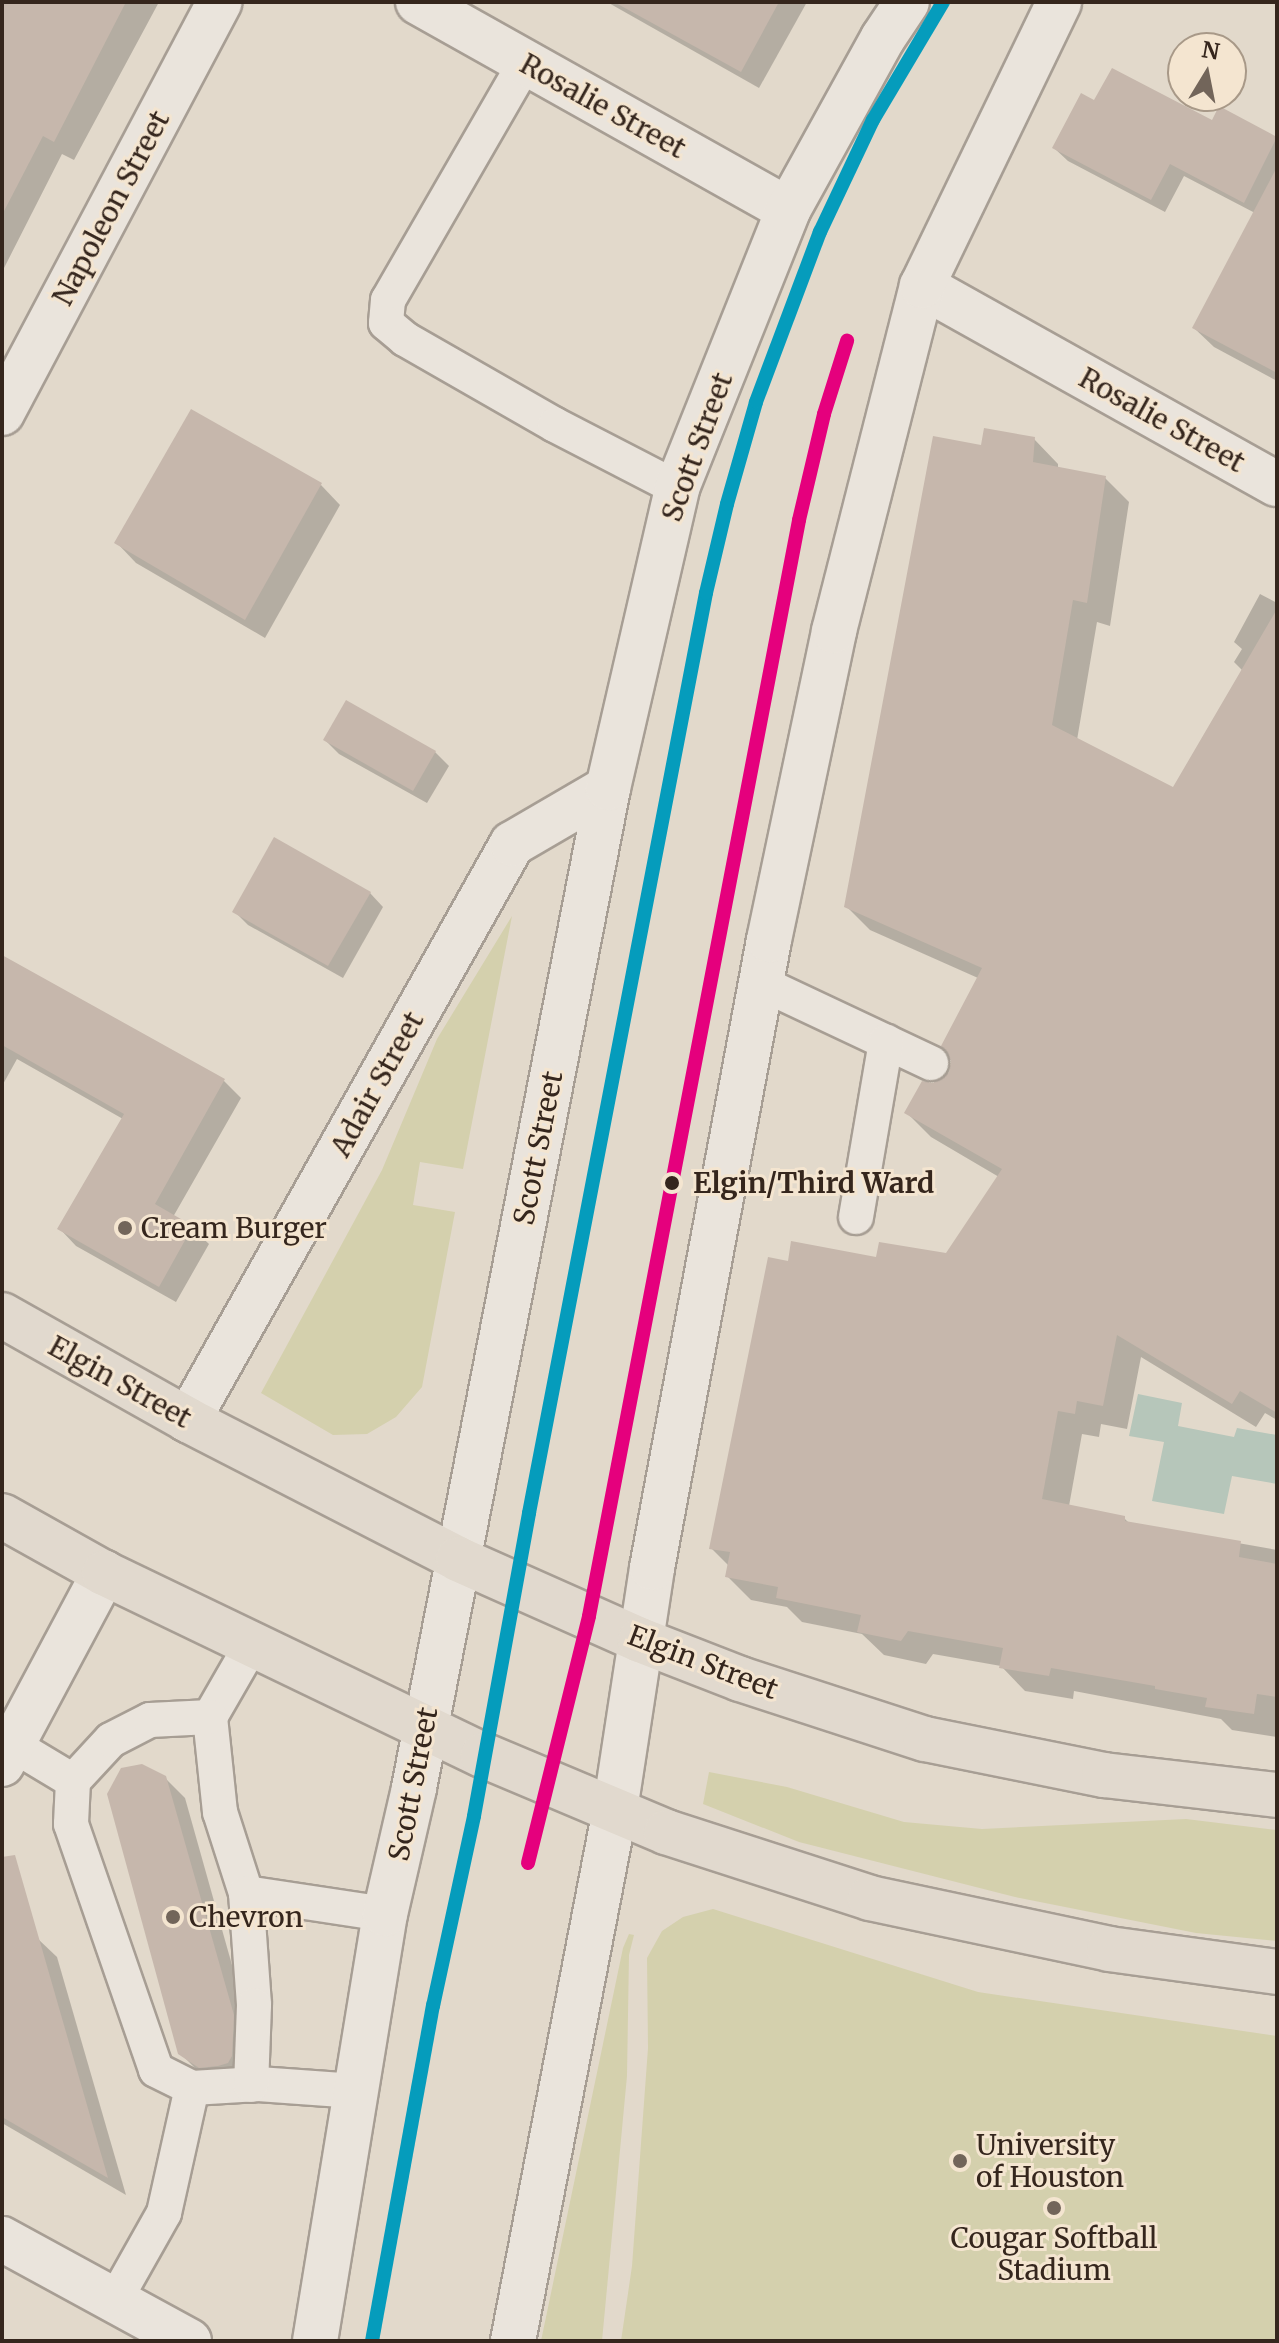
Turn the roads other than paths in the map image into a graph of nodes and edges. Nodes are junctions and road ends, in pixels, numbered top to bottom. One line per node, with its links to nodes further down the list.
1 (220, 2): 8 (main road, Napoleon Street)
2 (418, 2): 5 (main road, Rosalie Street)
3 (907, 2): 6 (main road, Scott Street)
4 (1059, 2): 7 (main road)
5 (525, 63): 6 (main road, Rosalie Street); 10 (lane)
6 (788, 210): 10 (main road, Scott Street)
7 (922, 286): 9 (main road, Rosalie Street); 12 (main road)
8 (2, 413)
9 (1277, 484)
10 (677, 488): 11 (main road, Scott Street)
11 (608, 788): 17 (main road, Adair Street); 19 (main road, Scott Street)
12 (761, 983): 13 (lane); 21 (main road)
13 (886, 1042): 14 (lane); 15 (lane)
14 (931, 1063)
15 (856, 1217)
16 (2, 1315): 17 (main road, Elgin Street)
17 (188, 1420): 19 (main road, Elgin Street)
18 (2, 1516): 20 (main road)
19 (458, 1559): 21 (main road, Elgin Street); 24 (main road, Scott Street)
20 (104, 1573): 22 (main road); 25 (main road)
21 (640, 1640): 27 (main road, Elgin Street); 28 (main road)
22 (252, 1644): 23 (lane); 24 (main road)
23 (210, 1717): 26 (lane); 29 (lane)
24 (424, 1726): 28 (main road); 30 (main road, Scott Street)
25 (7, 1755): 26 (lane)
26 (73, 1781): 33 (lane)
27 (1277, 1795)
28 (615, 1810): 31 (main road); 39 (main road)
29 (246, 1893): 30 (lane); 32 (lane)
30 (385, 1914): 34 (main road, Scott Street)
31 (1277, 1972)
32 (251, 2085): 33 (lane); 34 (lane)
33 (192, 2088): 36 (lane)
34 (356, 2091): 38 (main road, Scott Street)
35 (2, 2239): 36 (main road)
36 (115, 2300): 37 (main road)
37 (189, 2341)
38 (315, 2341)
39 (513, 2341)

